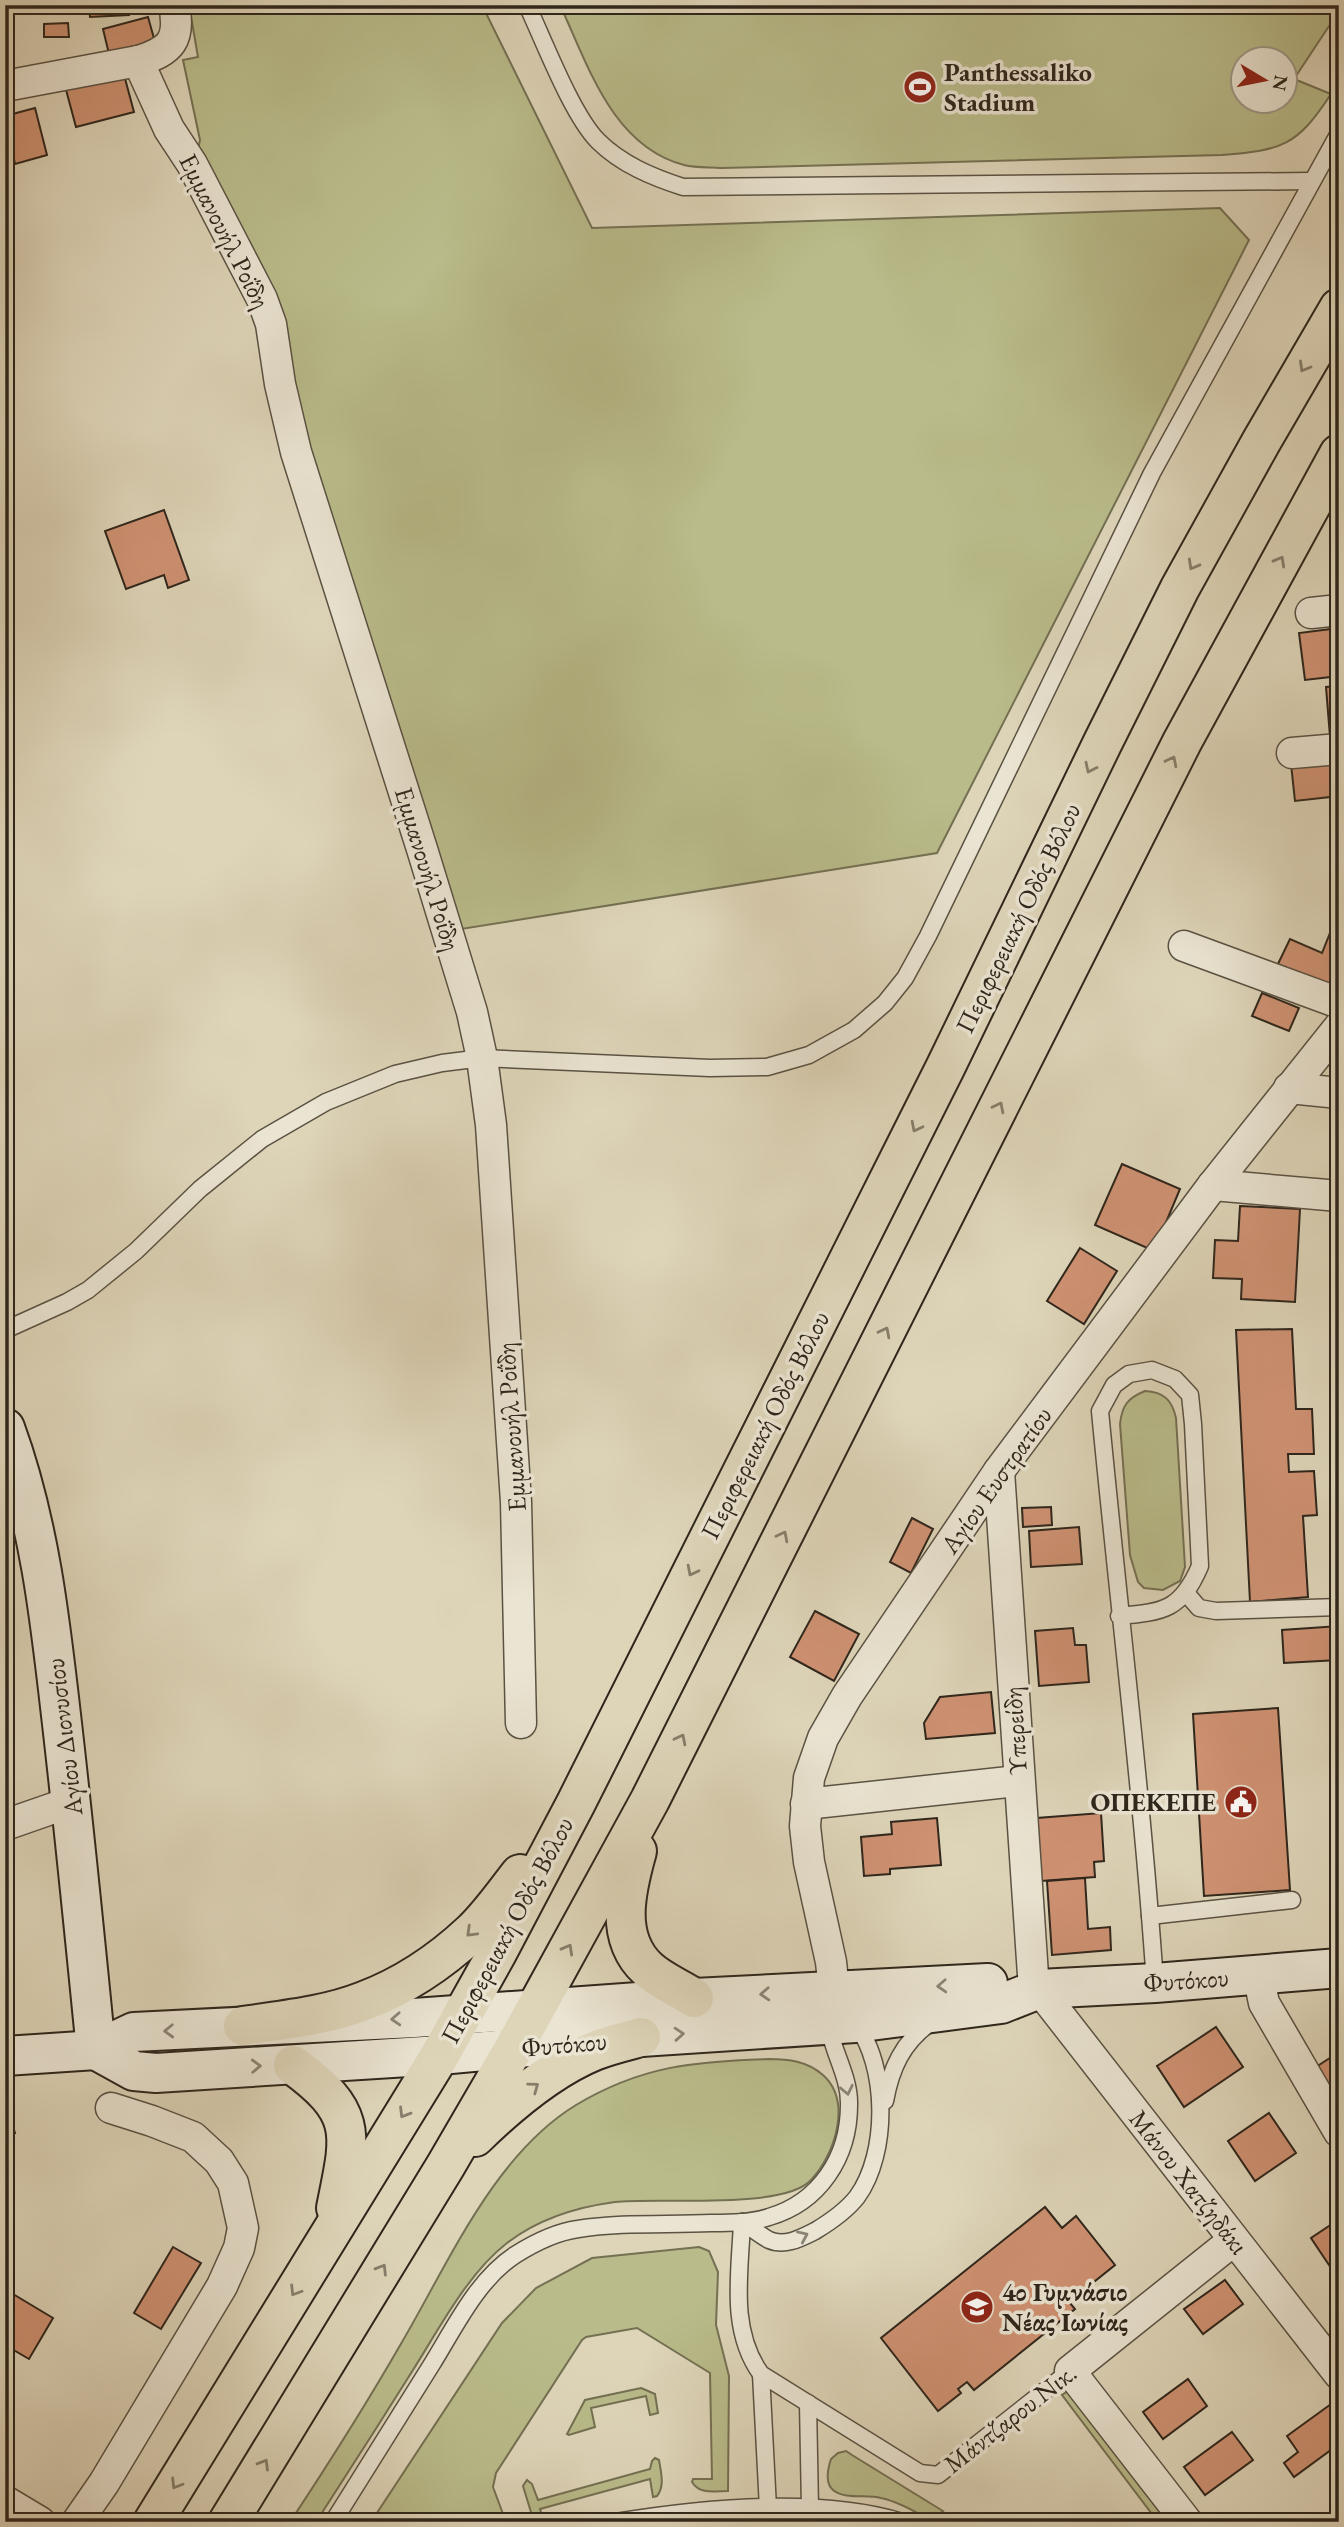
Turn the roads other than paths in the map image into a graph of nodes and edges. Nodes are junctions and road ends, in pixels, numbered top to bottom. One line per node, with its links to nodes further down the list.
1 (174, 5): 3 (street)
2 (527, 5): 6 (lane)
3 (138, 61): 4 (street); 14 (street, Εμμανουήλ Ροΐδη)
4 (5, 86)
5 (1339, 132): 6 (lane)
6 (1310, 181): 14 (lane)
7 (1339, 308): 29 (main road, Περιφερειακή Οδός Βόλου, one-way to 29)
8 (1339, 454): 27 (main road, one-way to 8)
9 (1339, 749): 10 (street)
10 (1292, 753)
11 (1184, 946): 12 (street)
12 (1339, 1003)
13 (1339, 1027): 15 (street, Αγίου Ευστρατίου)
14 (482, 1058): 19 (lane); 25 (street, Εμμανουήλ Ροΐδη)
15 (1289, 1088): 16 (street); 17 (street, Αγίου Ευστρατίου)
16 (1339, 1093)
17 (1213, 1185): 18 (street); 21 (street, Αγίου Ευστρατίου)
18 (1339, 1196)
19 (5, 1329)
20 (5, 1428): 28 (main road, Αγίου Διονυσίου)
21 (999, 1471): 26 (street, Υπερείδη); 30 (street, Αγίου Ευστρατίου)
22 (1186, 1594): 23 (lane); 24 (lane); 24 (lane)
23 (1339, 1607)
24 (1119, 1616): 33 (lane)
25 (521, 1723)
26 (1018, 1781): 30 (street); 37 (street, Υπερείδη)
27 (650, 1800): 38 (main road); 39 (main road, one-way to 27)
28 (71, 1802): 31 (street); 46 (main road, Αγίου Διονυσίου)
29 (576, 1803): 42 (main road, Περιφερειακή Οδός Βόλου); 43 (main road, one-way to 43)
30 (806, 1804): 40 (street, Αγίου Ευστρατίου)
31 (5, 1825)
32 (1292, 1900): 33 (lane)
33 (1150, 1916): 36 (lane)
34 (1339, 1968): 35 (main road, Φυτόκου)
35 (1258, 1974): 36 (main road, Φυτόκου); 52 (street)
36 (1155, 1983): 37 (main road, Φυτόκου)
37 (1037, 1989): 40 (main road, Φυτόκου, one-way to 40); 41 (main road, Φυτόκου); 56 (street, Μάνου Χατζηδάκι)
38 (694, 1998): 39 (main road, Φυτόκου); 40 (main road, Φυτόκου, one-way to 38)
39 (535, 2009): 42 (main road, Φυτόκου); 45 (main road)
40 (841, 2010): 41 (main road, Φυτόκου); 44 (main road, Φυτόκου, one-way to 40); 51 (lane); 54 (lane, one-way to 54)
41 (945, 2012): 51 (lane)
42 (464, 2014): 43 (main road, Φυτόκου, one-way to 43); 47 (main road, Περιφερειακή Οδός Βόλου)
43 (243, 2026): 46 (main road, Φυτόκου, one-way to 46)
44 (641, 2036): 45 (main road, Φυτόκου); 53 (main road, one-way to 44)
45 (514, 2048): 47 (main road, Φυτόκου); 53 (main road)
46 (96, 2050): 48 (main road, Φυτόκου); 49 (main road, Φυτόκου, one-way to 49)
47 (440, 2055): 49 (main road, Φυτόκου); 55 (main road, Περιφερειακή Οδός Βόλου, one-way to 55)
48 (5, 2056)
49 (293, 2065): 55 (main road)
50 (111, 2108): 65 (street)
51 (881, 2124): 54 (lane, one-way to 51)
52 (1339, 2132)
53 (446, 2165): 67 (main road, one-way to 53)
54 (742, 2222): 58 (lane); 68 (lane)
55 (331, 2232): 66 (main road, Περιφερειακή Οδός Βόλου, one-way to 66)
56 (1234, 2240): 57 (street, Μάντζαρου Νικ.); 59 (street, Μάνου Χατζηδάκι)
57 (1070, 2371): 60 (lane, Μάντζαρου Νικ.); 71 (street)
58 (761, 2374): 60 (lane, Μάντζαρου Νικ.); 62 (lane)
59 (1339, 2374)
60 (808, 2403): 63 (lane)
61 (5, 2501): 64 (street)
62 (768, 2508): 63 (lane); 69 (lane)
63 (810, 2509): 70 (lane)
64 (40, 2522)
65 (77, 2522)
66 (153, 2522)
67 (228, 2522)
68 (333, 2522)
69 (616, 2522)
70 (902, 2522)
71 (1187, 2522)

